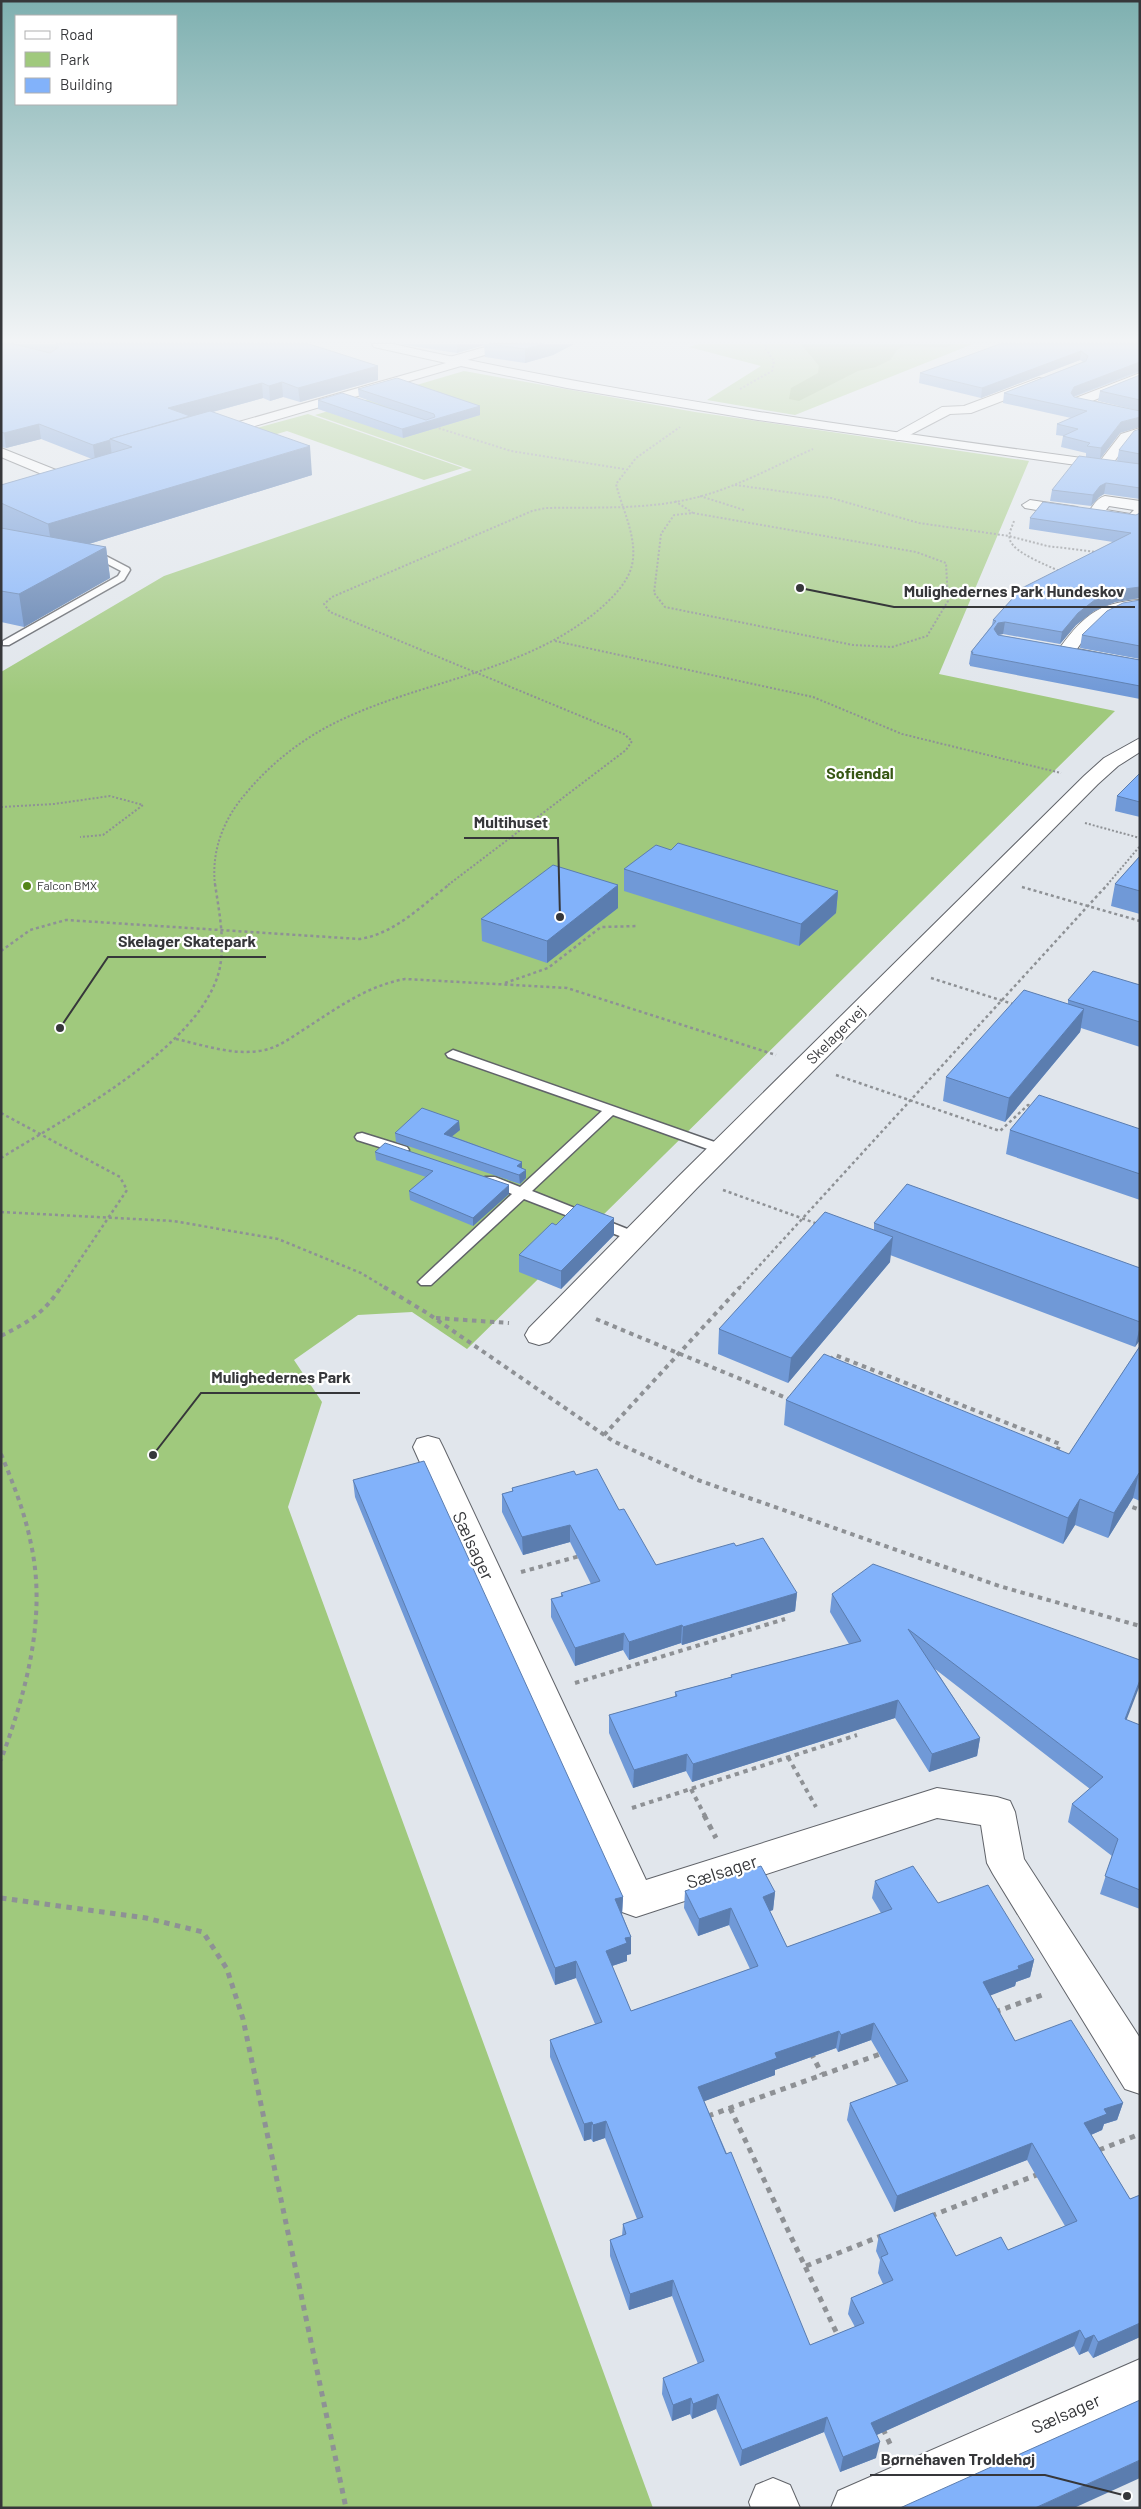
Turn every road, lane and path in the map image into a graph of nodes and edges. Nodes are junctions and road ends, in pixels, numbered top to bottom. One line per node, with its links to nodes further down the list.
1 (23, 461): 11 (street)
2 (571, 461): 8 (path)
3 (633, 461): 8 (path)
4 (785, 461): 13 (path)
5 (1076, 461): 7 (street)
6 (1108, 461): 7 (street)
7 (1104, 465): 9 (street)
8 (624, 469): 16 (path)
9 (1140, 470)
10 (76, 473): 11 (street)
11 (61, 477): 12 (street)
12 (35, 484)
13 (733, 484): 14 (path); 23 (path)
14 (699, 496): 15 (path); 19 (path)
15 (674, 501): 16 (path); 21 (path)
16 (620, 505): 28 (path); 33 (path)
17 (1030, 505): 22 (street); 23 (path)
18 (1140, 506): 22 (street)
19 (744, 510)
20 (1140, 512): 22 (street)
21 (693, 513): 21 (path)
22 (1096, 514)
23 (1009, 536): 24 (path); 26 (path)
24 (1102, 552)
25 (103, 558): 29 (lane)
26 (1066, 575)
27 (1140, 605): 31 (street)
28 (554, 641): 33 (path); 35 (path)
29 (6, 643)
30 (1048, 648): 31 (street)
31 (1066, 652): 32 (street)
32 (1140, 666)
33 (477, 672): 45 (path); 45 (path)
34 (1140, 744): 35 (street, Skelagervej)
35 (1091, 780): 37 (street, Skelagervej)
36 (1, 807): 38 (path)
37 (1056, 816): 39 (path); 41 (street, Skelagervej)
38 (80, 837)
39 (1140, 838)
40 (1140, 846): 42 (path)
41 (993, 878): 42 (path); 47 (street, Skelagervej)
42 (1090, 906): 43 (path); 49 (path)
43 (1140, 921)
44 (636, 926): 48 (path)
45 (221, 930): 46 (path); 51 (path)
46 (1, 952)
47 (902, 969): 49 (path); 53 (street, Skelagervej)
48 (502, 984): 51 (path); 53 (path)
49 (1001, 1000): 50 (path); 54 (path)
50 (1018, 1006)
51 (176, 1038): 58 (path)
52 (453, 1054): 56 (lane)
53 (806, 1065): 54 (path); 60 (street, Skelagervej)
54 (911, 1100): 55 (path); 68 (path)
55 (1037, 1108)
56 (611, 1110): 60 (lane); 65 (lane)
57 (1, 1113): 58 (path)
58 (38, 1134): 62 (path); 67 (path)
59 (362, 1137): 61 (lane)
60 (721, 1149): 64 (street, Skelagervej)
61 (416, 1155)
62 (1, 1158)
63 (479, 1176): 65 (lane)
64 (692, 1178): 68 (path); 70 (street, Skelagervej)
65 (523, 1192): 70 (lane); 71 (lane)
66 (1, 1212): 67 (path)
67 (108, 1216): 73 (path); 75 (path)
68 (803, 1219): 69 (path); 76 (path)
69 (821, 1225)
70 (635, 1237): 72 (street, Skelagervej)
71 (426, 1282)
72 (566, 1307): 74 (street, Skelagervej); 76 (path)
73 (435, 1318): 74 (path); 79 (path)
74 (539, 1335)
75 (1, 1336)
76 (680, 1353): 78 (path); 79 (path)
77 (829, 1362): 82 (path)
78 (798, 1394)
79 (604, 1435): 88 (path)
80 (428, 1447): 86 (street, Sælsager)
81 (1, 1454): 92 (path)
82 (1052, 1462)
83 (1123, 1503): 84 (path)
84 (1140, 1510)
85 (588, 1554): 86 (path)
86 (490, 1581): 89 (street, Sælsager)
87 (785, 1619): 89 (path)
88 (1140, 1626)
89 (541, 1693): 94 (street, Sælsager)
90 (857, 1736): 91 (path)
91 (788, 1758): 93 (path); 95 (path)
92 (1, 1760)
93 (691, 1789): 94 (path); 96 (path)
94 (599, 1819): 95 (street, Sælsager)
95 (832, 1836): 98 (street, Sælsager)
96 (716, 1838)
97 (1, 1898): 116 (path)
98 (1081, 1981): 99 (path); 103 (street, Sælsager)
99 (988, 2015)
100 (809, 2049): 102 (path)
101 (886, 2051): 102 (path)
102 (822, 2074): 104 (path)
103 (1140, 2075)
104 (730, 2108): 105 (path); 111 (path)
105 (703, 2118)
106 (1140, 2134): 107 (path)
107 (1093, 2152)
108 (1047, 2170): 109 (path)
109 (926, 2218)
110 (889, 2233): 111 (path)
111 (806, 2266): 112 (path)
112 (843, 2345)
113 (1140, 2382): 115 (street, Sælsager)
114 (880, 2423): 115 (path)
115 (908, 2484): 117 (street, Sælsager)
116 (346, 2508)
117 (855, 2508)

